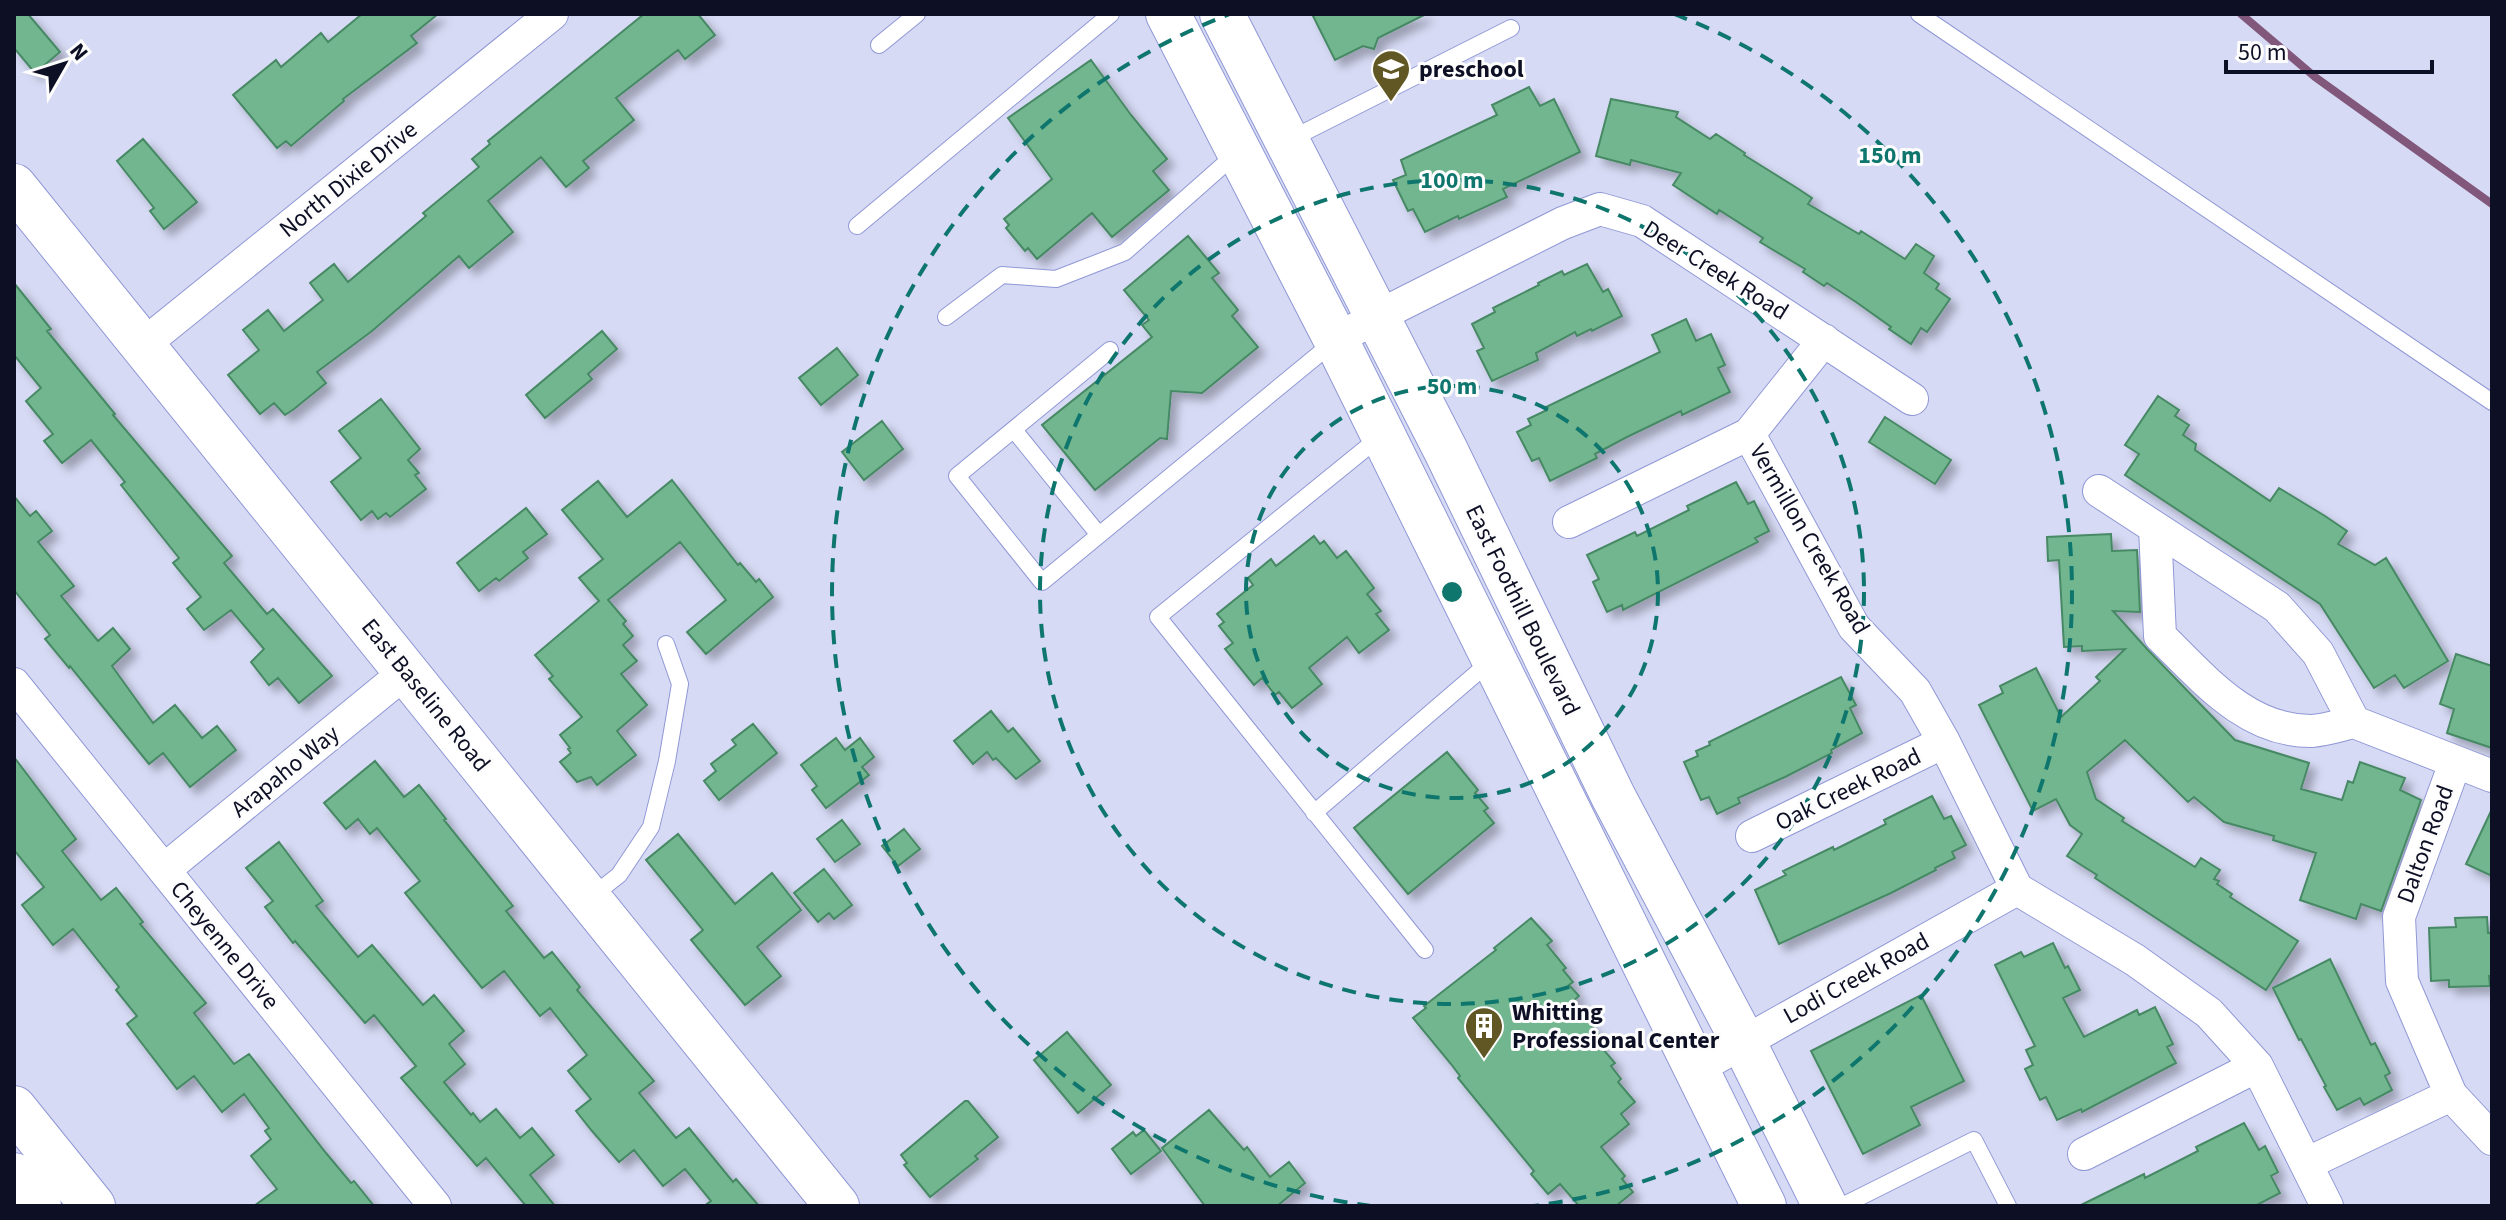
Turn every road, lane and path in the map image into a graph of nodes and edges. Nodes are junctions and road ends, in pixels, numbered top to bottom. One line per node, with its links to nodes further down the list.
1 (552, 14): 17 (street, North Dixie Drive)
2 (917, 14): 8 (lane)
3 (1111, 14): 12 (lane)
4 (1168, 14): 10 (main road, East Foothill Boulevard)
5 (1222, 14): 9 (main road, East Foothill Boulevard)
6 (1919, 14): 20 (lane)
7 (1511, 28): 9 (lane)
8 (879, 45)
9 (1286, 141): 14 (main road, East Foothill Boulevard)
10 (1239, 151): 13 (lane); 15 (main road, East Foothill Boulevard)
11 (14, 186): 17 (main road, East Baseline Road)
12 (857, 226)
13 (946, 317)
14 (1376, 317): 15 (street, Deer Creek Road); 16 (street, Deer Creek Road); 42 (main road, East Foothill Boulevard)
15 (1336, 340): 23 (main road, East Foothill Boulevard); 27 (lane)
16 (1824, 340): 19 (street, Deer Creek Road); 22 (street, Vermillon Creek Road)
17 (144, 344): 30 (main road, East Baseline Road)
18 (1110, 350): 21 (lane)
19 (1912, 399)
20 (2492, 402)
21 (1014, 430): 27 (lane); 27 (lane)
22 (1749, 434): 25 (street); 33 (street, Vermillon Creek Road)
23 (1383, 435): 29 (main road, East Foothill Boulevard); 36 (lane)
24 (2099, 491): 26 (street)
25 (1569, 522)
26 (2155, 528): 32 (street); 32 (street)
27 (1099, 535)
28 (666, 644): 40 (lane)
29 (1493, 659): 36 (lane); 44 (main road, East Foothill Boulevard)
30 (407, 671): 38 (street, Arapaho Way); 40 (main road, East Baseline Road)
31 (14, 684): 38 (street, Cheyenne Drive)
32 (2354, 722): 34 (street)
33 (1944, 742): 37 (street, Oak Creek Road); 39 (street, Vermillon Creek Road)
34 (2455, 763): 35 (street); 45 (street, Dalton Road)
35 (2492, 776)
36 (1314, 813): 41 (lane)
37 (1752, 836)
38 (164, 870): 53 (street, Cheyenne Drive)
39 (2017, 889): 42 (street, Lodi Creek Road); 43 (street)
40 (590, 898): 54 (main road, East Baseline Road)
41 (1425, 950)
42 (1743, 1041): 44 (street, Lodi Creek Road); 56 (main road, East Foothill Boulevard)
43 (2257, 1066): 48 (street); 49 (street)
44 (1696, 1069): 55 (main road, East Foothill Boulevard)
45 (2451, 1095): 47 (street, Dalton Road); 49 (street)
46 (14, 1108): 52 (main road)
47 (2492, 1139)
48 (2084, 1154)
49 (2306, 1164): 59 (street)
50 (14, 1175): 51 (main road)
51 (39, 1206)
52 (93, 1206)
53 (435, 1206)
54 (837, 1206)
55 (1764, 1206)
56 (1825, 1206)
57 (1842, 1206): 58 (lane)
58 (2008, 1206)
59 (2327, 1206)

